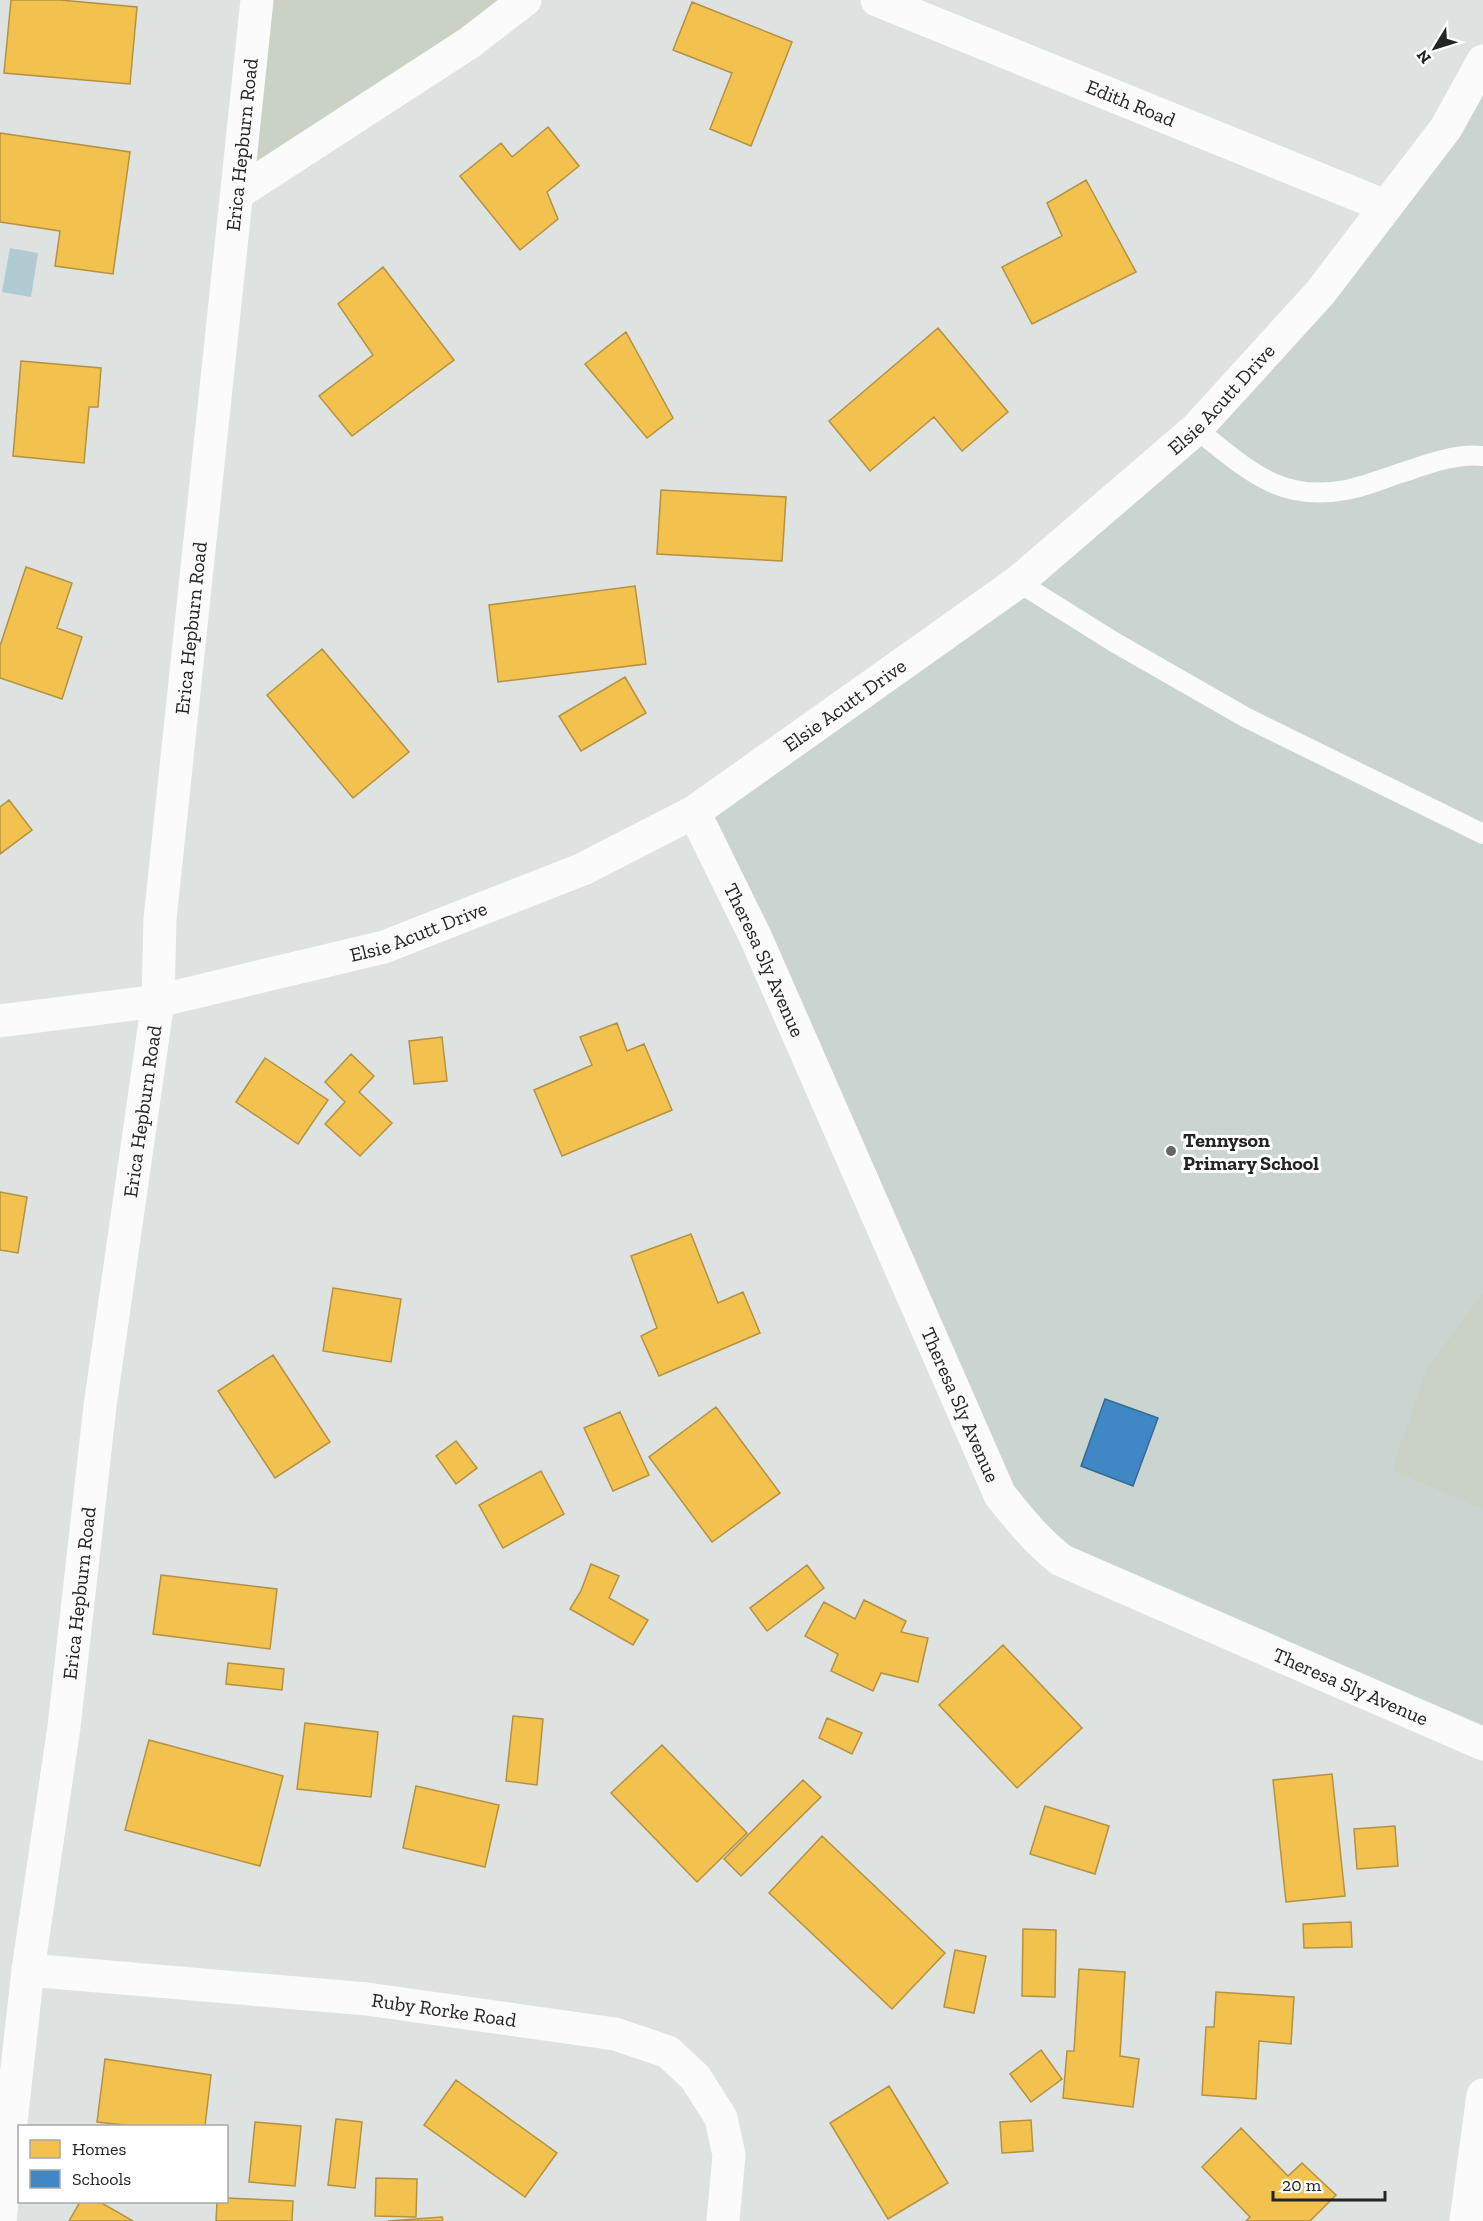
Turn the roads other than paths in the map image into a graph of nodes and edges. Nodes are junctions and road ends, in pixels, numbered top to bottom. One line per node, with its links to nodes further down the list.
1 (257, 0): 5 (street, Erica Hepburn Road)
2 (525, 0): 5 (street)
3 (877, 0): 6 (street, Edith Road)
4 (1483, 61): 6 (street, Elsie Acutt Drive)
5 (238, 193): 12 (street, Erica Hepburn Road)
6 (1386, 206): 7 (street, Elsie Acutt Drive)
7 (1196, 429): 8 (lane); 9 (street, Elsie Acutt Drive)
8 (1483, 456)
9 (1018, 582): 10 (street, Elsie Acutt Drive); 11 (lane)
10 (694, 812): 12 (street, Elsie Acutt Drive); 14 (street, Theresa Sly Avenue)
11 (1483, 834)
12 (158, 1001): 13 (street, Elsie Acutt Drive); 15 (street, Erica Hepburn Road)
13 (0, 1021)
14 (1483, 1744)
15 (28, 1970): 17 (street, Erica Hepburn Road); 18 (street, Ruby Rorke Road)
16 (1483, 2095): 19 (street)
17 (0, 2220)
18 (723, 2221)
19 (1466, 2221)

